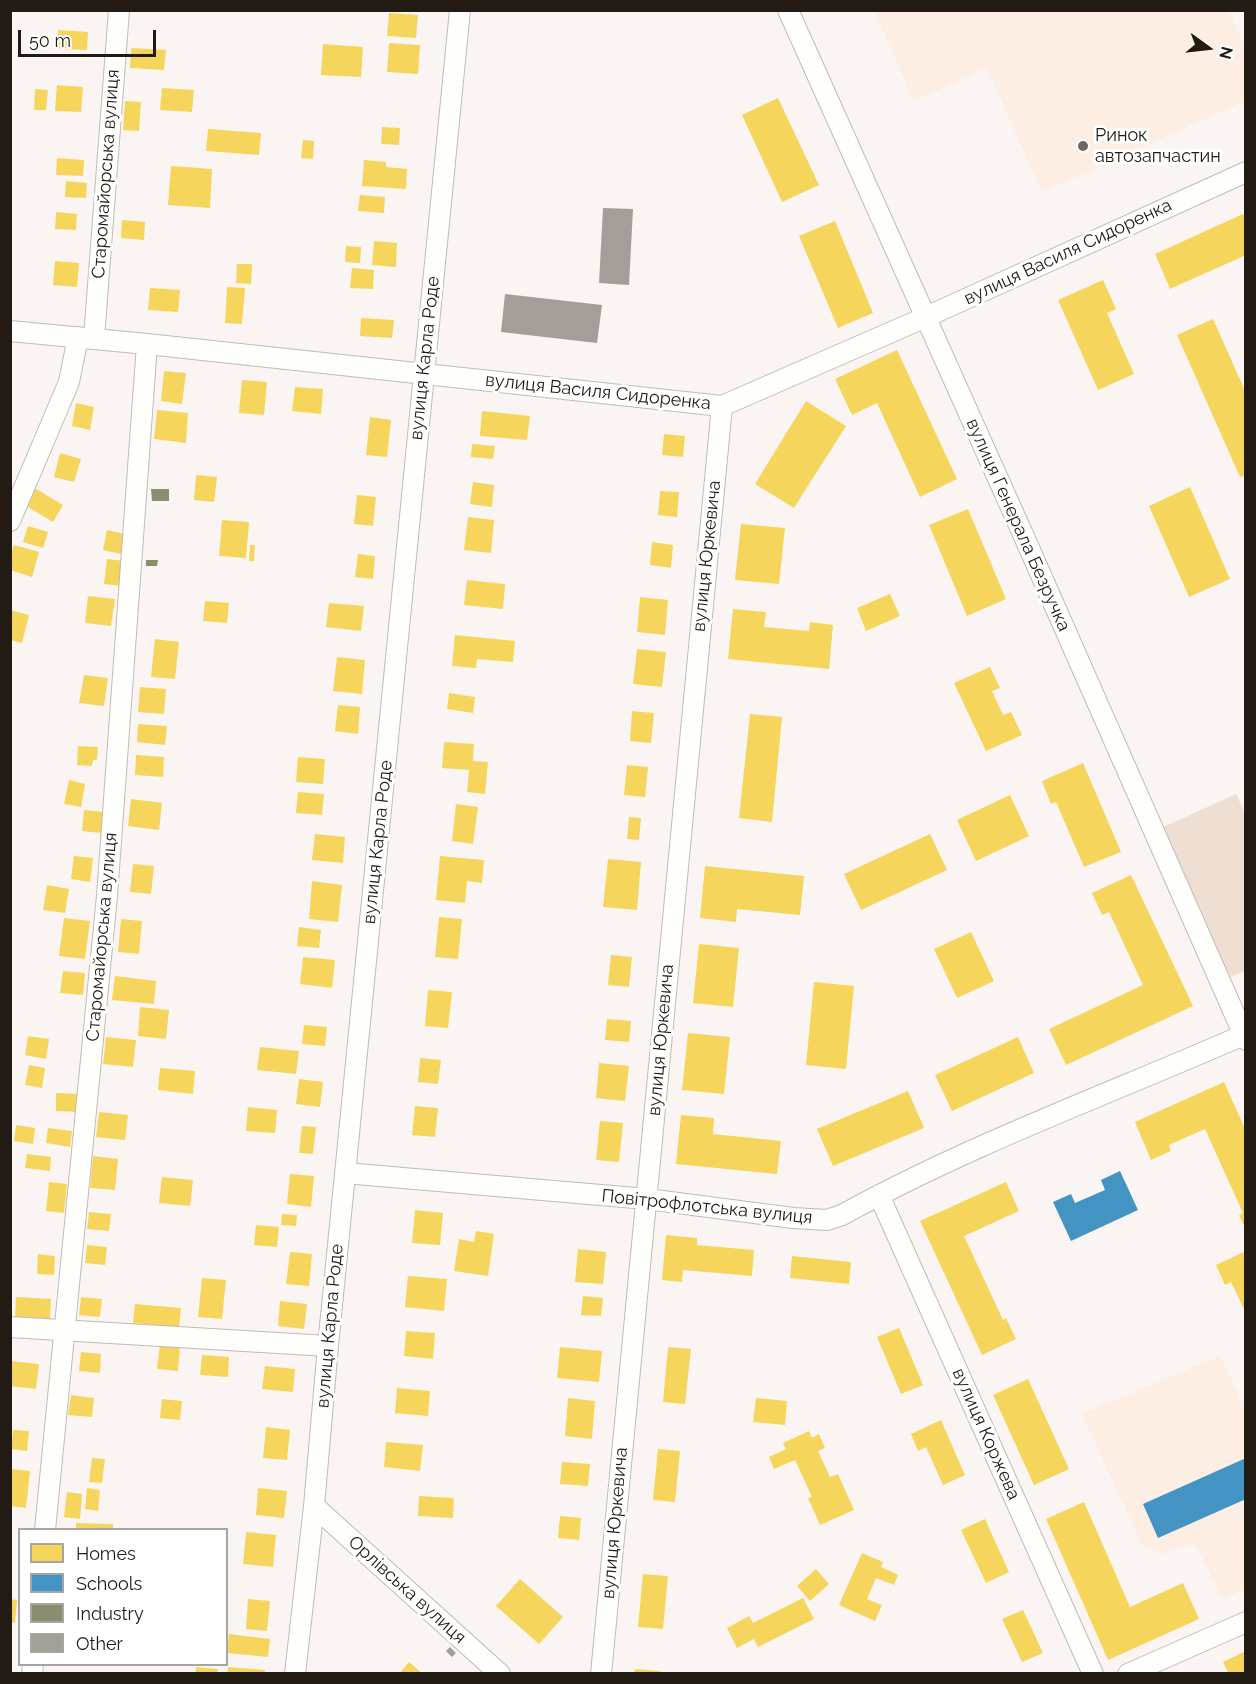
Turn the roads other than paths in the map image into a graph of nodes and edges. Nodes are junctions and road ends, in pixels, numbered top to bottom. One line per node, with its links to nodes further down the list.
1 (119, 10): 7 (street, Старомайорська вулиця)
2 (460, 10): 9 (street, вулиця Карла Роде)
3 (788, 10): 5 (street, вулиця Генерала Безручка)
4 (1245, 172): 5 (street, вулиця Василя Сидоренка)
5 (926, 317): 10 (street, вулиця Василя Сидоренка); 12 (street, вулиця Генерала Безручка)
6 (10, 331): 7 (street, вулиця Василя Сидоренка)
7 (86, 337): 8 (street, вулиця Василя Сидоренка); 11 (street, Старомайорська вулиця)
8 (147, 344): 9 (street, вулиця Василя Сидоренка); 17 (street, Старомайорська вулиця)
9 (424, 373): 10 (street, вулиця Василя Сидоренка); 13 (street, вулиця Карла Роде)
10 (722, 406): 15 (street, вулиця Юркевича)
11 (10, 521)
12 (1245, 1036): 14 (street, Повітрофлотська вулиця)
13 (345, 1173): 15 (street, Повітрофлотська вулиця); 18 (street, вулиця Карла Роде)
14 (879, 1195): 15 (street, Повітрофлотська вулиця); 25 (street, вулиця Коржева)
15 (647, 1199): 24 (street, вулиця Юркевича)
16 (10, 1327): 17 (street)
17 (64, 1331): 18 (street); 20 (street, Старомайорська вулиця)
18 (328, 1346): 19 (street, вулиця Карла Роде)
19 (314, 1506): 22 (street, вулиця Карла Роде); 23 (street, Орлівська вулиця)
20 (45, 1528)
21 (1245, 1622): 26 (street)
22 (295, 1674)
23 (500, 1674)
24 (601, 1674)
25 (1092, 1674)
26 (1128, 1674)

